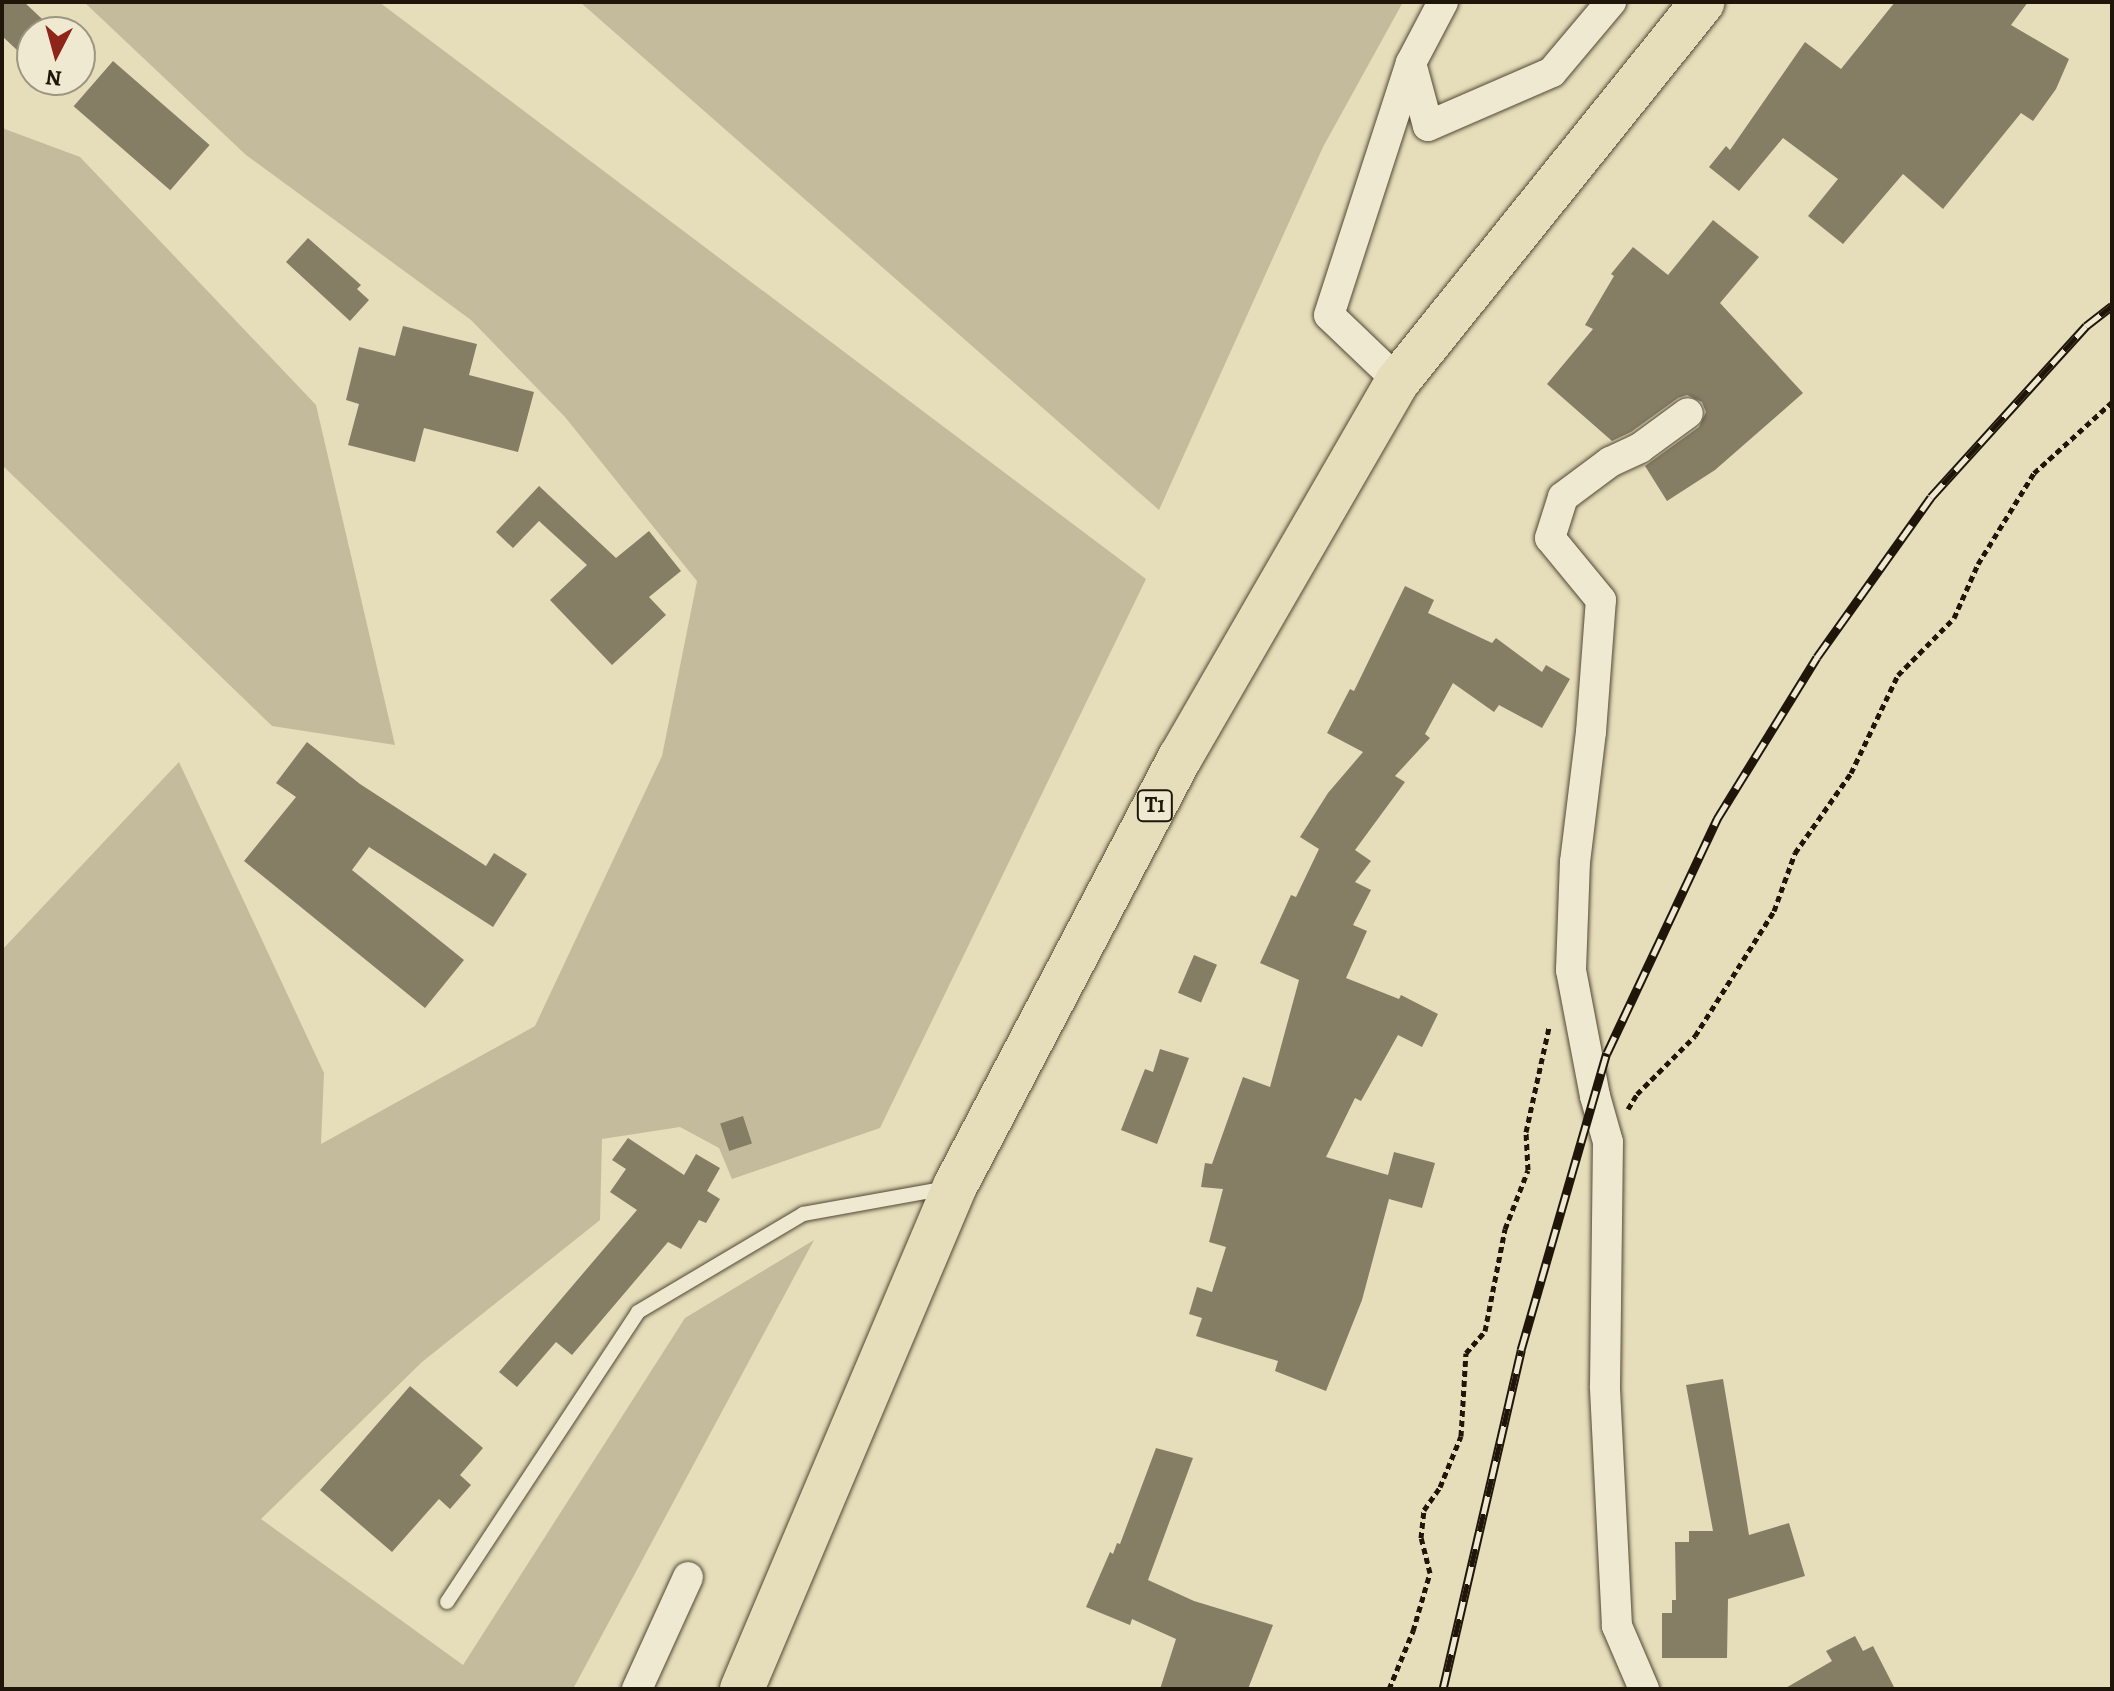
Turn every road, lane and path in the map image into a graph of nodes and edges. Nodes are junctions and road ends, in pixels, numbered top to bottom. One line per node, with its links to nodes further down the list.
1 (1443, 2): 4 (street)
2 (1611, 2): 4 (street)
3 (1703, 2): 5 (highway, T1)
4 (1411, 63): 5 (street)
5 (1398, 381): 10 (highway, T1)
6 (2112, 402): 9 (path)
7 (1688, 413): 8 (street)
8 (1571, 970): 9 (street); 15 (path)
9 (1608, 1142): 16 (street)
10 (955, 1186): 12 (lane); 14 (highway, T1)
11 (688, 1577): 13 (street)
12 (447, 1602)
13 (637, 1689)
14 (742, 1689)
15 (1389, 1689)
16 (1644, 1689)

